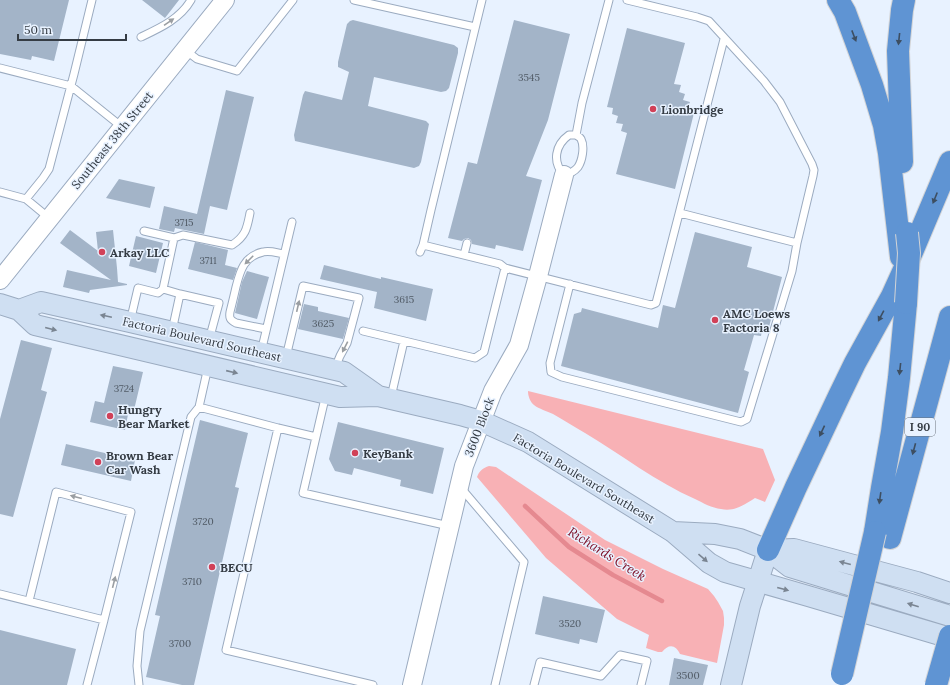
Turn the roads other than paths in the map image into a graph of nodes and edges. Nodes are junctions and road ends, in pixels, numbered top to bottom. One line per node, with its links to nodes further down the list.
1 (92, 0): 16 (lane)
2 (190, 0): 12 (lane, one-way to 2)
3 (225, 0): 14 (street, Southeast 38th Street)
4 (293, 0): 14 (lane)
5 (354, 0): 11 (lane)
6 (482, 0): 11 (lane)
7 (608, 0): 18 (lane)
8 (627, 0): 13 (lane)
9 (838, 0): 29 (highway, one-way to 29)
10 (904, 0): 29 (highway, one-way to 29)
11 (475, 27): 33 (lane)
12 (141, 37)
13 (724, 39): 25 (lane); 31 (lane)
14 (186, 50): 17 (street, Southeast 38th Street)
15 (0, 68): 16 (lane)
16 (71, 86): 17 (lane); 23 (lane)
17 (122, 127): 26 (street, Southeast 38th Street)
18 (576, 135): 20 (lane); 20 (lane)
19 (950, 162): 37 (highway, one-way to 37)
20 (564, 175): 39 (street, 3600 Block)
21 (3, 192): 22 (lane); 23 (lane)
22 (0, 199)
23 (26, 199): 26 (lane)
24 (250, 213): 30 (lane)
25 (680, 213): 31 (lane); 41 (lane)
26 (49, 218): 40 (street, Southeast 38th Street)
27 (292, 222): 35 (lane)
28 (144, 231): 30 (lane)
29 (903, 233): 37 (highway, bridge); 44 (highway, bridge)
30 (174, 238): 42 (lane)
31 (797, 242): 41 (lane)
32 (467, 243): 36 (lane)
33 (423, 245): 34 (lane); 36 (lane)
34 (420, 252)
35 (284, 254): 49 (lane); 49 (lane, one-way to 49)
36 (464, 255): 38 (lane)
37 (908, 260): 44 (highway, bridge); 68 (highway, one-way to 68)
38 (505, 268): 39 (lane); 53 (lane)
39 (538, 276): 41 (lane); 61 (street, 3600 Block)
40 (0, 280)
41 (570, 284)
42 (163, 290): 43 (lane); 48 (lane)
43 (180, 294): 51 (lane); 52 (lane)
44 (906, 303): 67 (highway, one-way to 67)
45 (0, 304): 46 (main road, Factoria Boulevard Southeast)
46 (19, 310): 48 (main road, Factoria Boulevard Southeast, one-way to 46); 56 (main road, Factoria Boulevard Southeast, one-way to 56)
47 (950, 317): 67 (highway, I 90, one-way to 67)
48 (130, 322): 51 (main road, Factoria Boulevard Southeast)
49 (266, 330): 54 (lane)
50 (363, 331): 53 (lane)
51 (172, 332): 52 (main road, Factoria Boulevard Southeast)
52 (209, 340): 54 (main road, Factoria Boulevard Southeast)
53 (404, 341): 59 (lane)
54 (261, 352): 55 (main road, Factoria Boulevard Southeast)
55 (285, 358): 57 (main road, Factoria Boulevard Southeast); 57 (lane, one-way to 57)
56 (208, 366): 58 (main road, Factoria Boulevard Southeast, one-way to 58); 60 (lane)
57 (334, 370): 59 (main road, Factoria Boulevard Southeast)
58 (326, 394): 59 (main road, Factoria Boulevard Southeast); 63 (lane)
59 (385, 398): 61 (main road, Factoria Boulevard Southeast)
60 (199, 407): 62 (lane); 78 (lane)
61 (481, 421): 64 (street, 3600 Block); 66 (main road, Factoria Boulevard Southeast)
62 (278, 428): 63 (lane); 79 (lane)
63 (316, 437): 65 (lane)
64 (459, 486): 65 (street, 3600 Block); 81 (lane)
65 (449, 526): 80 (street, 3600 Block)
66 (673, 532): 68 (main road, Factoria Boulevard Southeast); 69 (main road, Factoria Boulevard Southeast, one-way to 69)
67 (882, 535): 76 (highway, bridge)
68 (768, 550): 69 (main road); 70 (main road, Factoria Boulevard Southeast, one-way to 68); 73 (main road, Factoria Boulevard Southeast, one-way to 68)
69 (758, 582): 75 (main road, Factoria Boulevard Southeast, one-way to 75); 84 (main road)
70 (950, 592)
71 (0, 594): 72 (lane)
72 (29, 601): 74 (lane); 74 (lane, one-way to 72)
73 (950, 616)
74 (104, 620): 77 (lane)
75 (950, 637): 85 (highway, bridge)
76 (840, 679)
77 (87, 685)
78 (139, 685)
79 (373, 685)
80 (412, 685)
81 (495, 685)
82 (534, 685): 83 (lane)
83 (641, 685)
84 (731, 685)
85 (936, 685)

